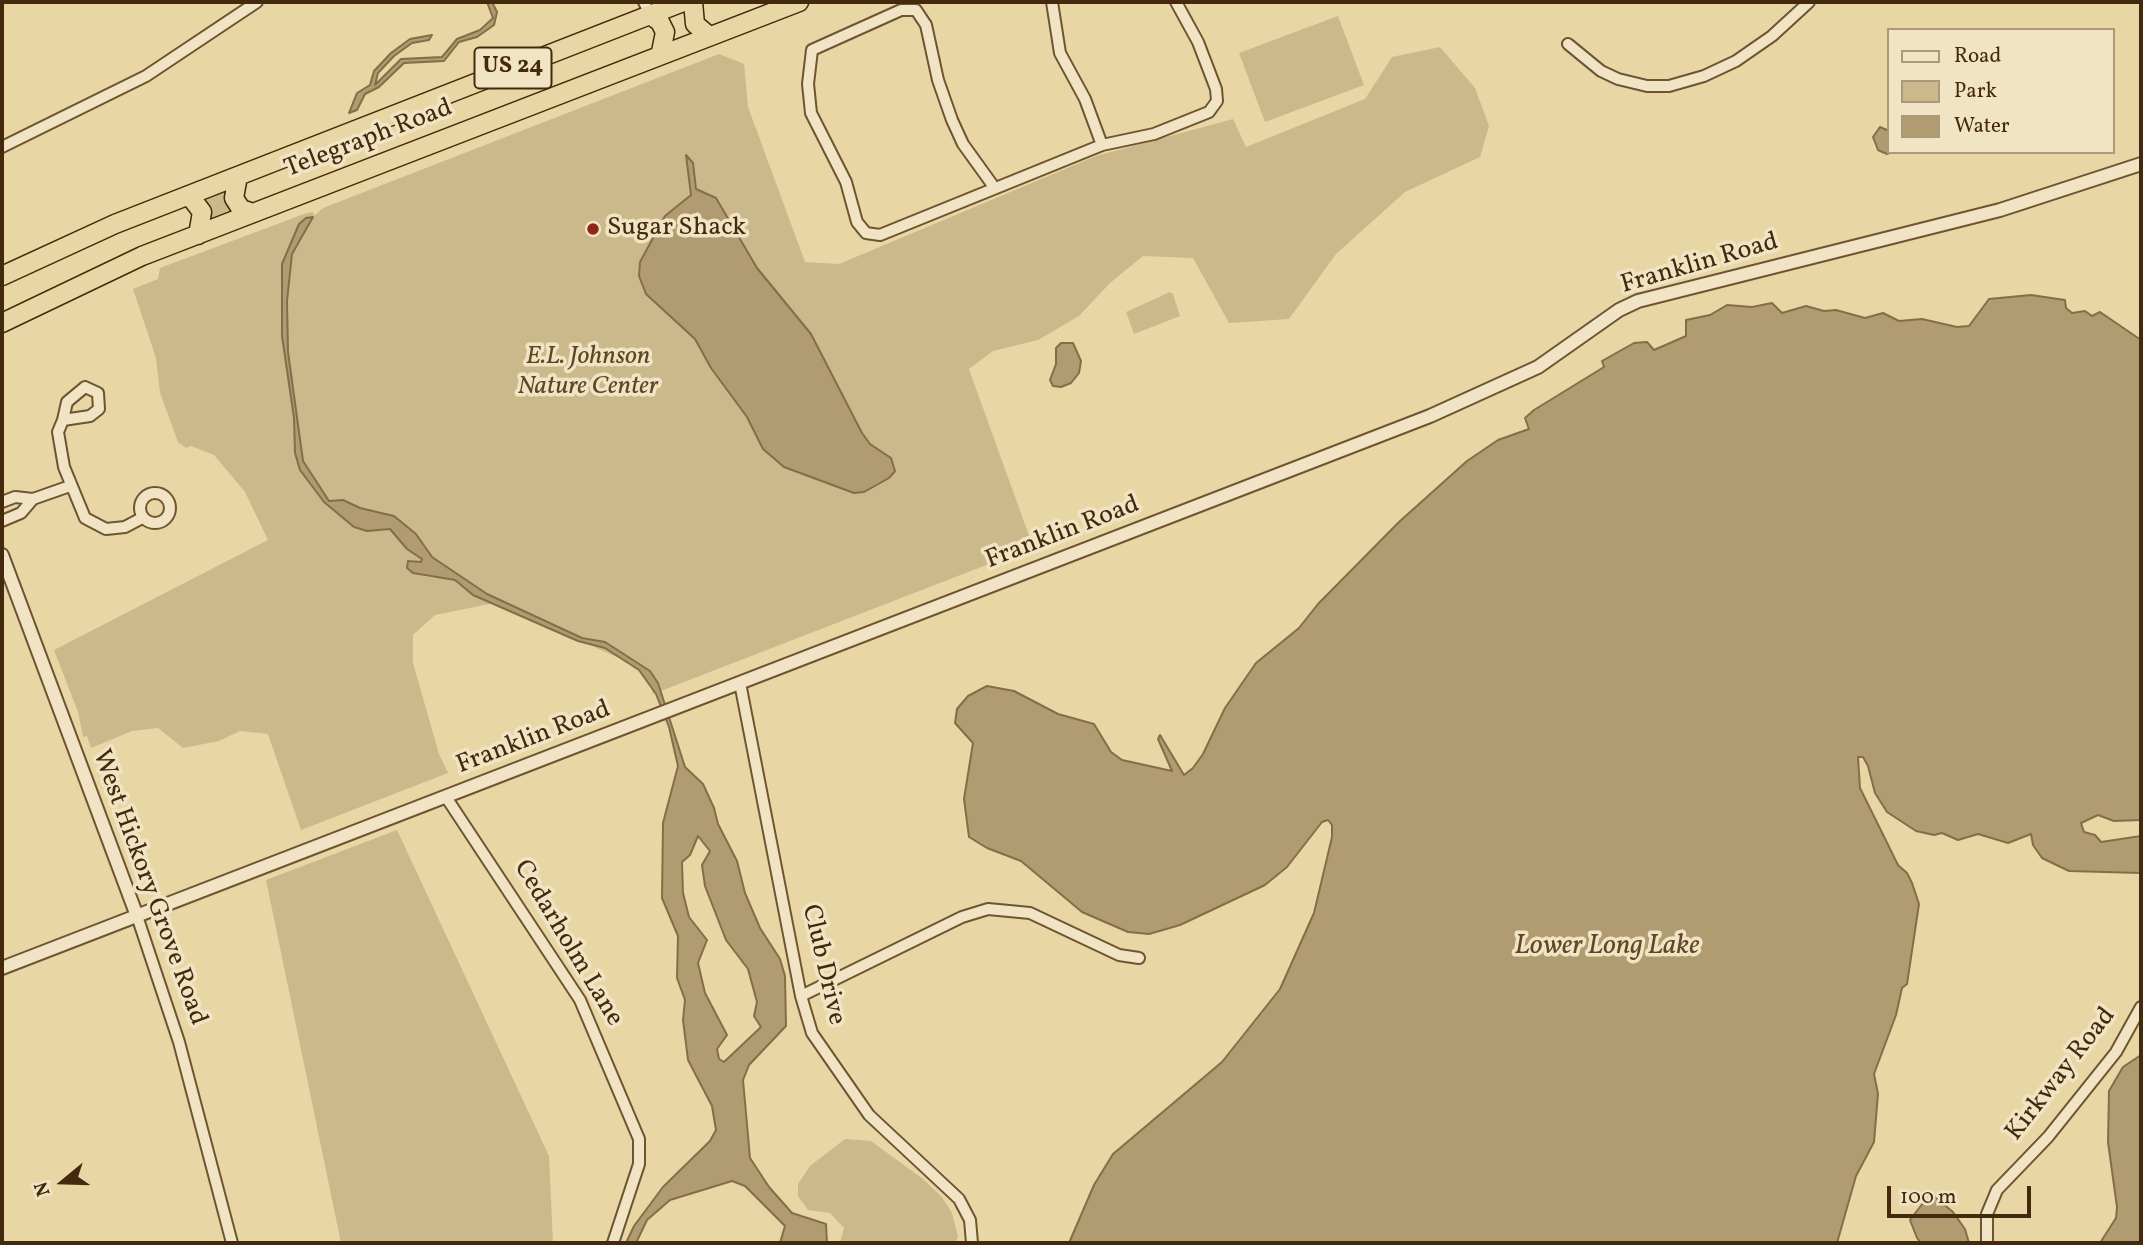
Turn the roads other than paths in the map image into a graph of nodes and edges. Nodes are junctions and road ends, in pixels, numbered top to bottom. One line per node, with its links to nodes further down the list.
1 (257, 2): 13 (street)
2 (683, 2): 8 (highway, Telegraph Road / US 24)
3 (693, 2): 9 (highway)
4 (799, 2): 9 (highway, Telegraph Road / US 24)
5 (1052, 2): 12 (street)
6 (1176, 2): 12 (street)
7 (1808, 2): 10 (street)
8 (647, 8): 11 (highway); 15 (highway, Telegraph Road / US 24)
9 (708, 35): 11 (highway, Telegraph Road / US 24)
10 (1568, 44)
11 (661, 52): 18 (highway, Telegraph Road / US 24)
12 (1102, 145): 16 (street)
13 (2, 146)
14 (2141, 164): 29 (street, Franklin Road)
15 (238, 176): 17 (highway, Telegraph Road / US 24); 18 (highway)
16 (994, 187): 16 (street)
17 (189, 194): 19 (highway); 20 (highway, Telegraph Road / US 24)
18 (253, 213): 19 (highway, Telegraph Road / US 24)
19 (198, 235): 21 (highway, Telegraph Road / US 24)
20 (2, 276)
21 (2, 323)
22 (63, 419): 23 (street)
23 (70, 486): 24 (street); 26 (street)
24 (33, 499): 25 (street); 27 (street)
25 (2, 502)
26 (142, 518)
27 (2, 521)
28 (2, 555): 31 (street, West Hickory Grove Road)
29 (740, 683): 30 (street, Franklin Road); 34 (street, Club Drive)
30 (446, 797): 31 (street, Franklin Road); 37 (street, Cedarholm Lane)
31 (137, 916): 33 (street, Franklin Road); 36 (street, West Hickory Grove Road)
32 (1139, 958): 34 (street)
33 (2, 968)
34 (801, 996): 38 (street, Club Drive)
35 (2141, 1007): 39 (street, Kirkway Road)
36 (232, 1243)
37 (613, 1243)
38 (972, 1243)
39 (1987, 1243)

